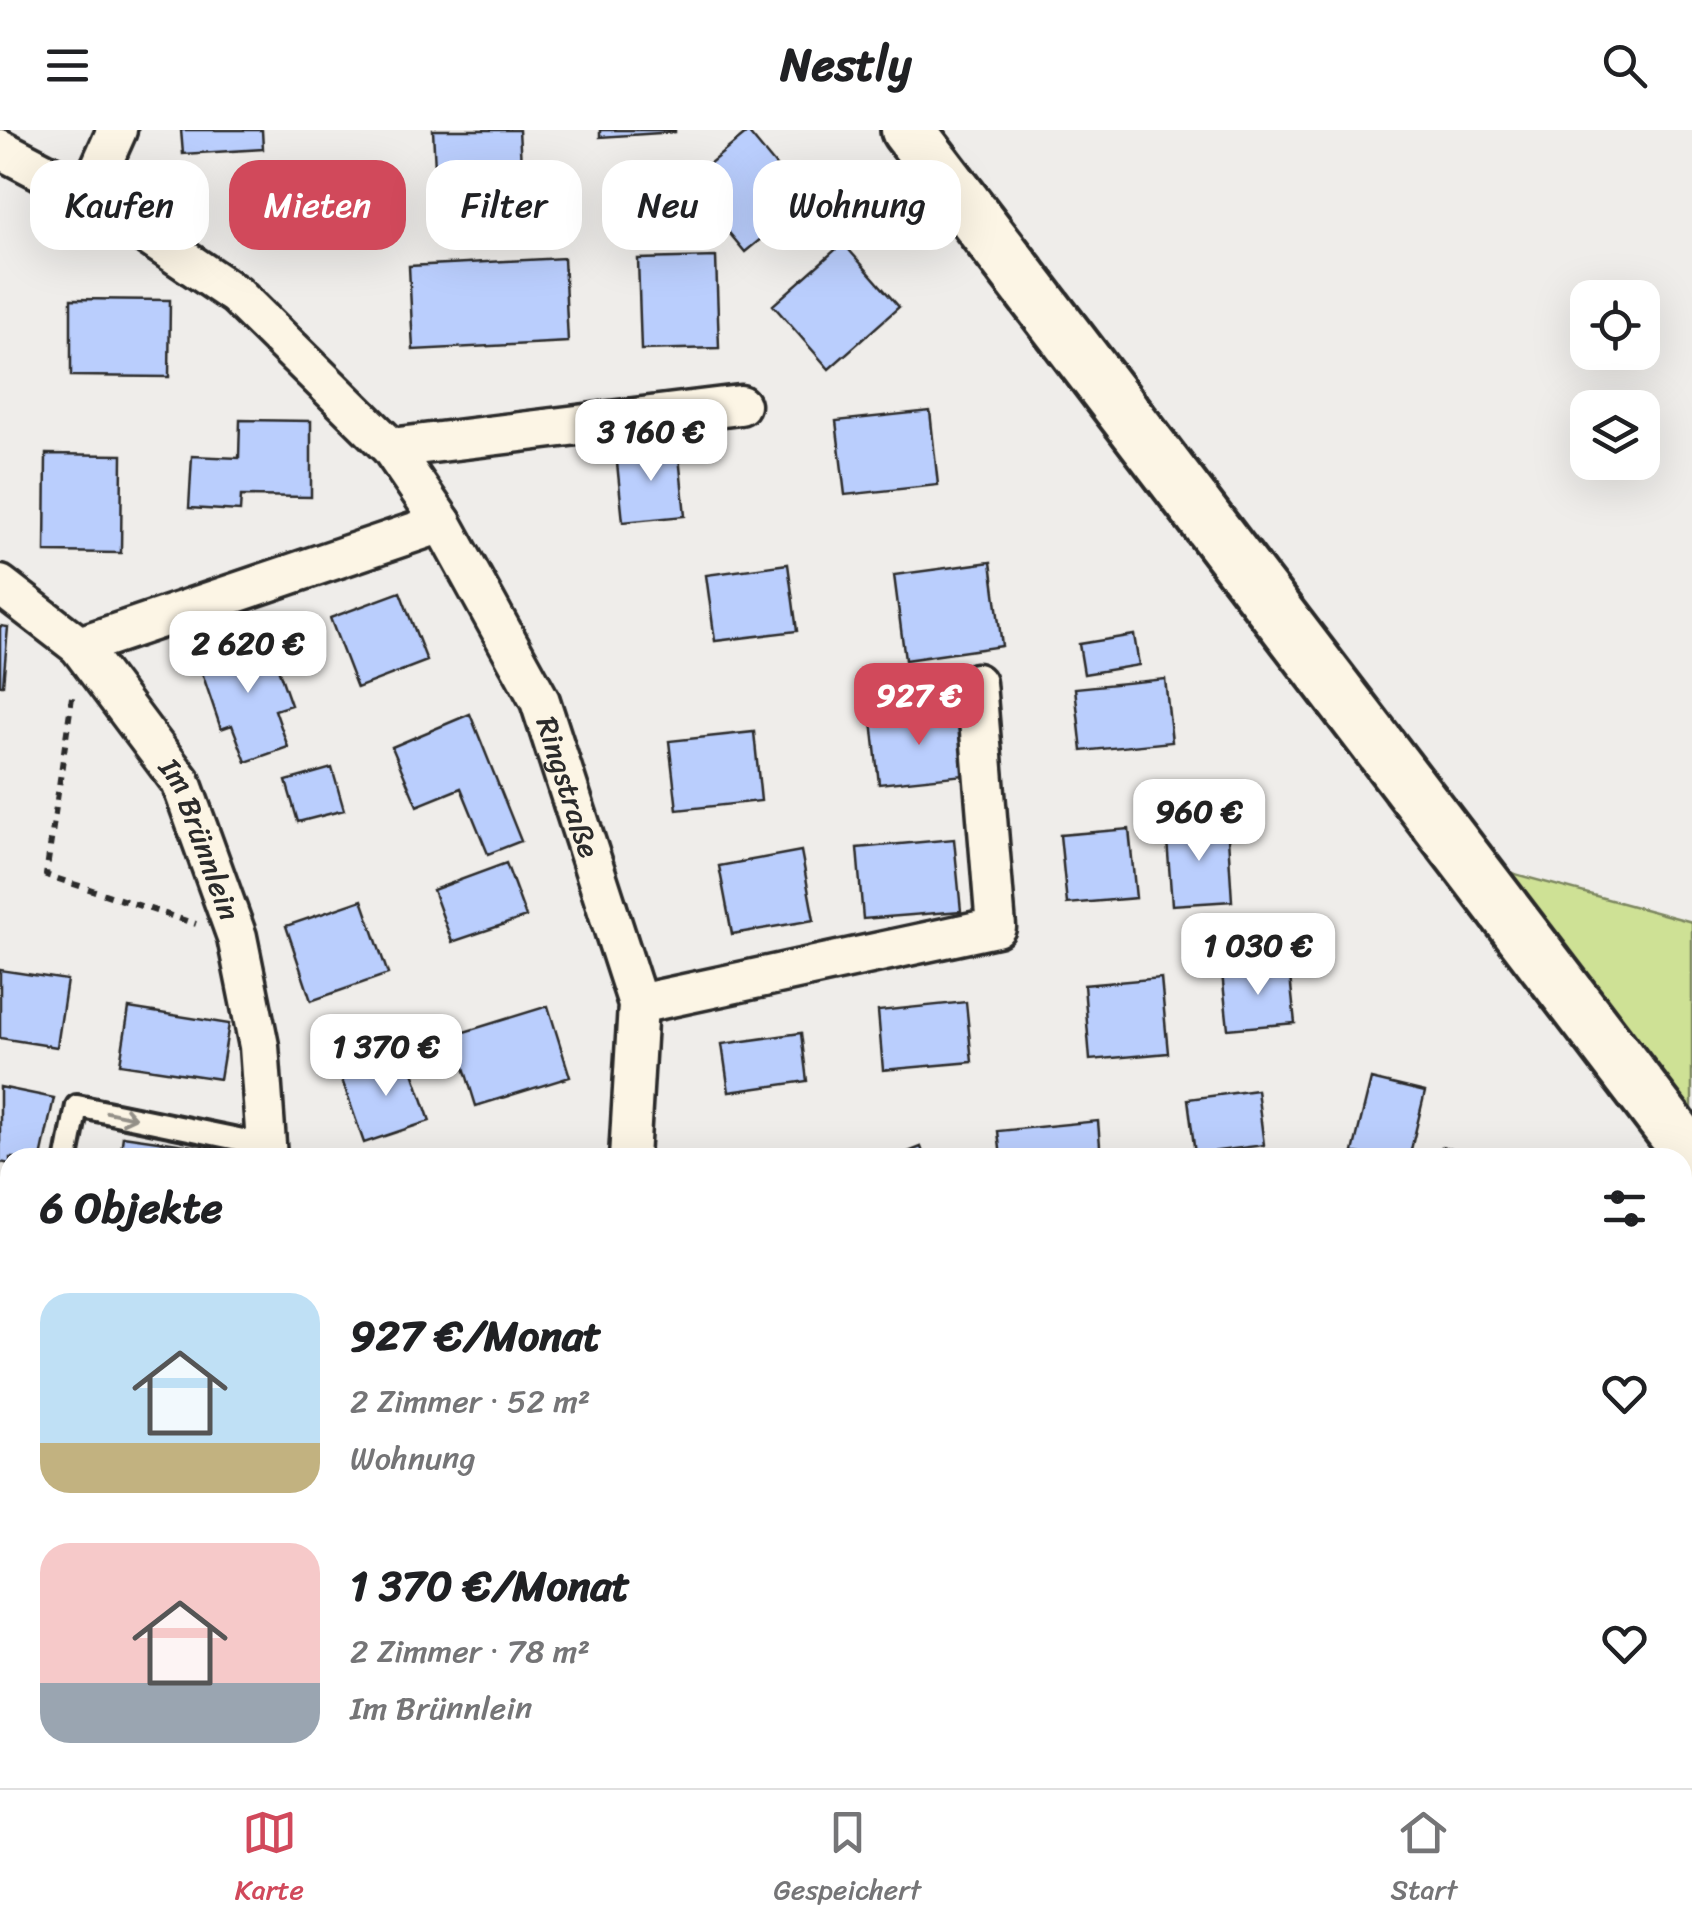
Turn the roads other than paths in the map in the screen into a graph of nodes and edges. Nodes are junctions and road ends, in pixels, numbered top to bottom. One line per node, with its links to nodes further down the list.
1 (117, 130): 4 (street)
2 (908, 130): 18 (main road)
3 (0, 150): 5 (street, Ringstraße)
4 (104, 160)
5 (30, 165)
6 (169, 250): 8 (street, Ringstraße)
7 (740, 406): 8 (street)
8 (391, 448): 9 (street, Ringstraße)
9 (442, 523): 11 (street); 13 (street, Ringstraße)
10 (0, 585): 11 (street, Im Brünnlein)
11 (79, 646): 16 (street, Im Brünnlein)
12 (976, 684): 13 (street)
13 (638, 1004): 17 (street, Ringstraße)
14 (69, 1148): 15 (lane, one-way to 15)
15 (254, 1148)
16 (267, 1148)
17 (629, 1148)
18 (1686, 1148)

